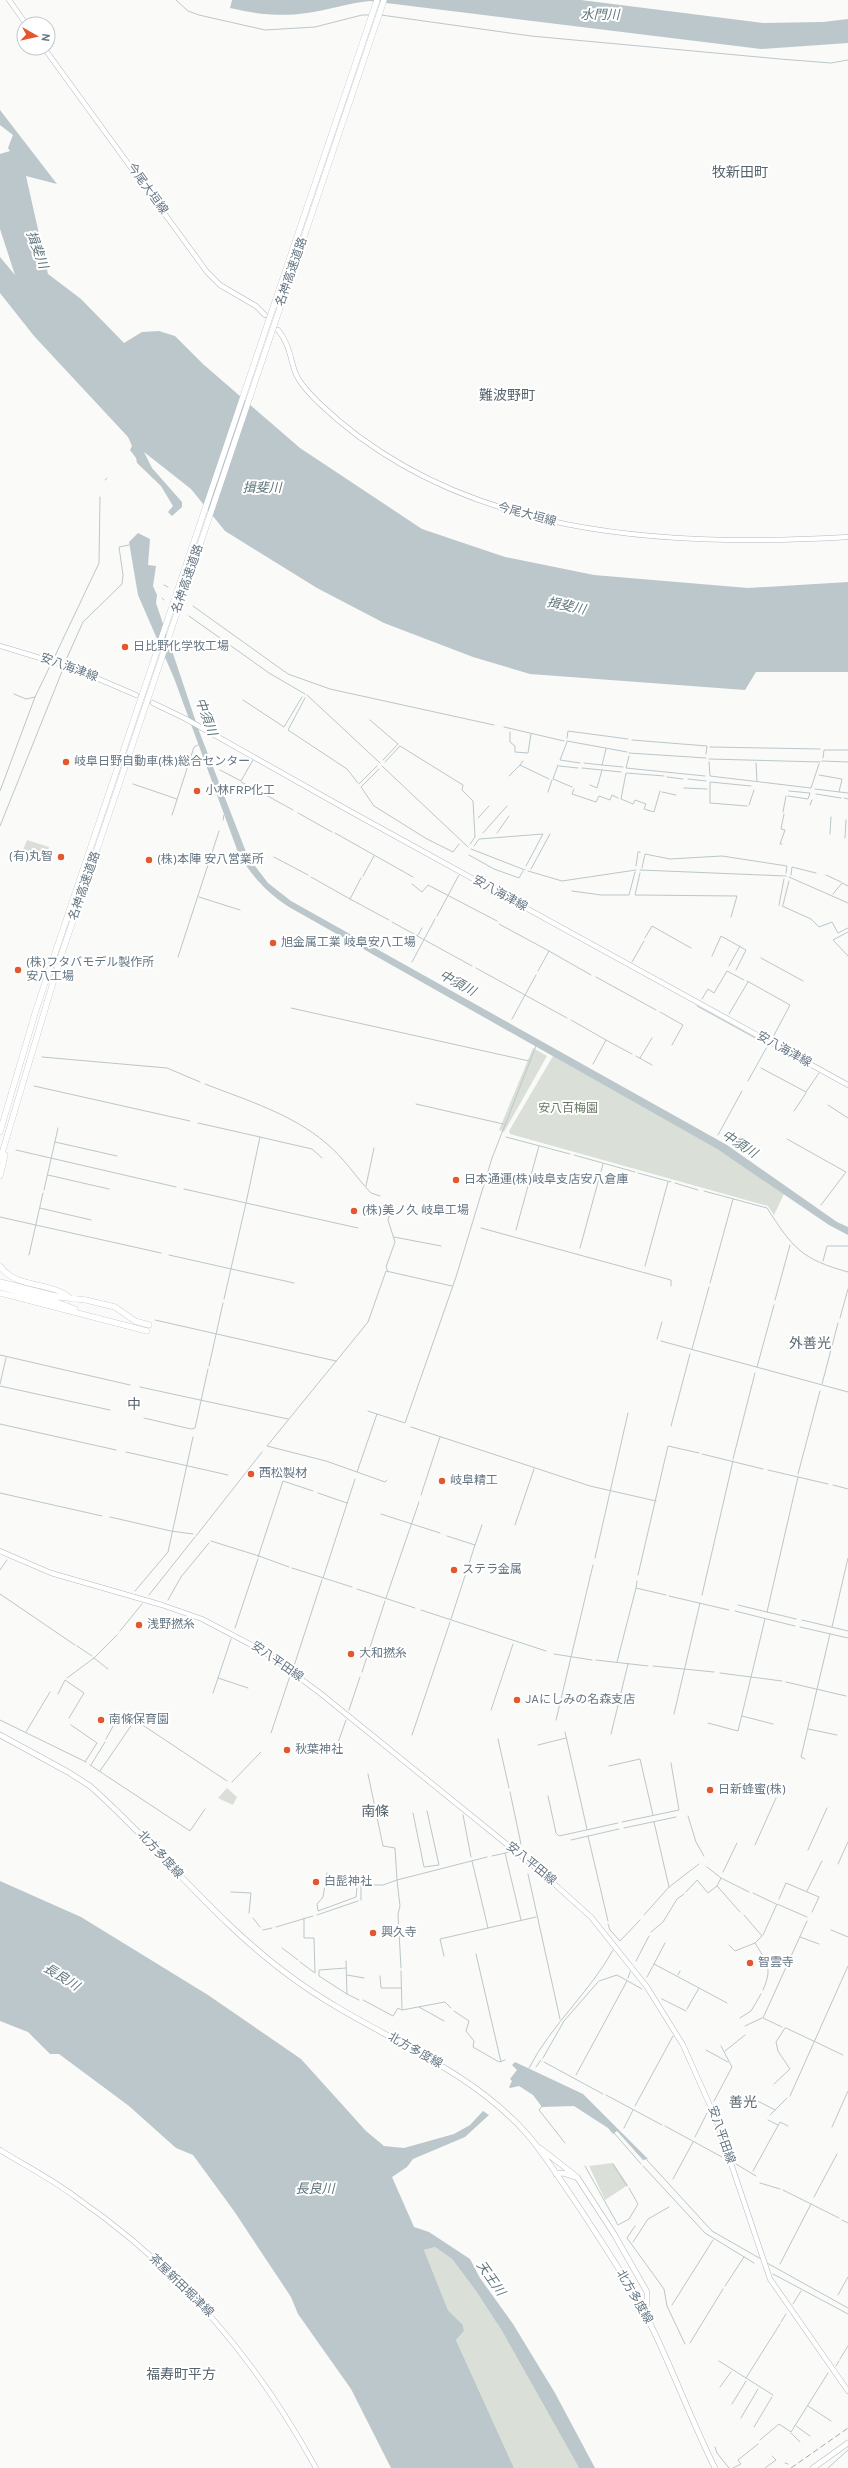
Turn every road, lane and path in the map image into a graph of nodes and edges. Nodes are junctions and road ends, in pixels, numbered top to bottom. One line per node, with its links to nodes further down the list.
1 (9, 0): 4 (main road)
2 (377, 0): 12 (highway, 名神高速道路)
3 (384, 0): 14 (highway, 名神高速道路)
4 (20, 16)
5 (50, 56): 6 (main road, 今尾大垣線)
6 (265, 315)
7 (278, 330): 8 (main road, 今尾大垣線)
8 (848, 537)
9 (0, 646): 10 (main road, 安八海津線)
10 (136, 695)
11 (153, 703): 13 (main road, 安八海津線)
12 (36, 1010): 15 (highway); 16 (highway, 名神高速道路)
13 (848, 1085)
14 (19, 1092): 17 (highway, 名神高速道路); 18 (highway)
15 (0, 1121)
16 (0, 1132)
17 (0, 1160)
18 (0, 1176)
19 (0, 1266): 24 (highway)
20 (0, 1282): 22 (highway)
21 (0, 1287): 22 (highway)
22 (14, 1288): 24 (highway); 25 (highway)
23 (0, 1293): 25 (highway)
24 (71, 1298): 25 (highway)
25 (92, 1316)
26 (0, 1551): 33 (main road, 安八平田線)
27 (0, 1735): 28 (main road, 北方多度線)
28 (528, 2135): 30 (main road, 北方多度線); 31 (main road)
29 (0, 2150): 35 (main road, 茶屋新田堀津線)
30 (556, 2174): 31 (main road); 32 (main road, 北方多度線)
31 (582, 2184): 32 (main road)
32 (644, 2312): 36 (main road, 北方多度線)
33 (848, 2391)
34 (848, 2443): 37 (main road)
35 (316, 2468)
36 (715, 2468)
37 (813, 2468)

